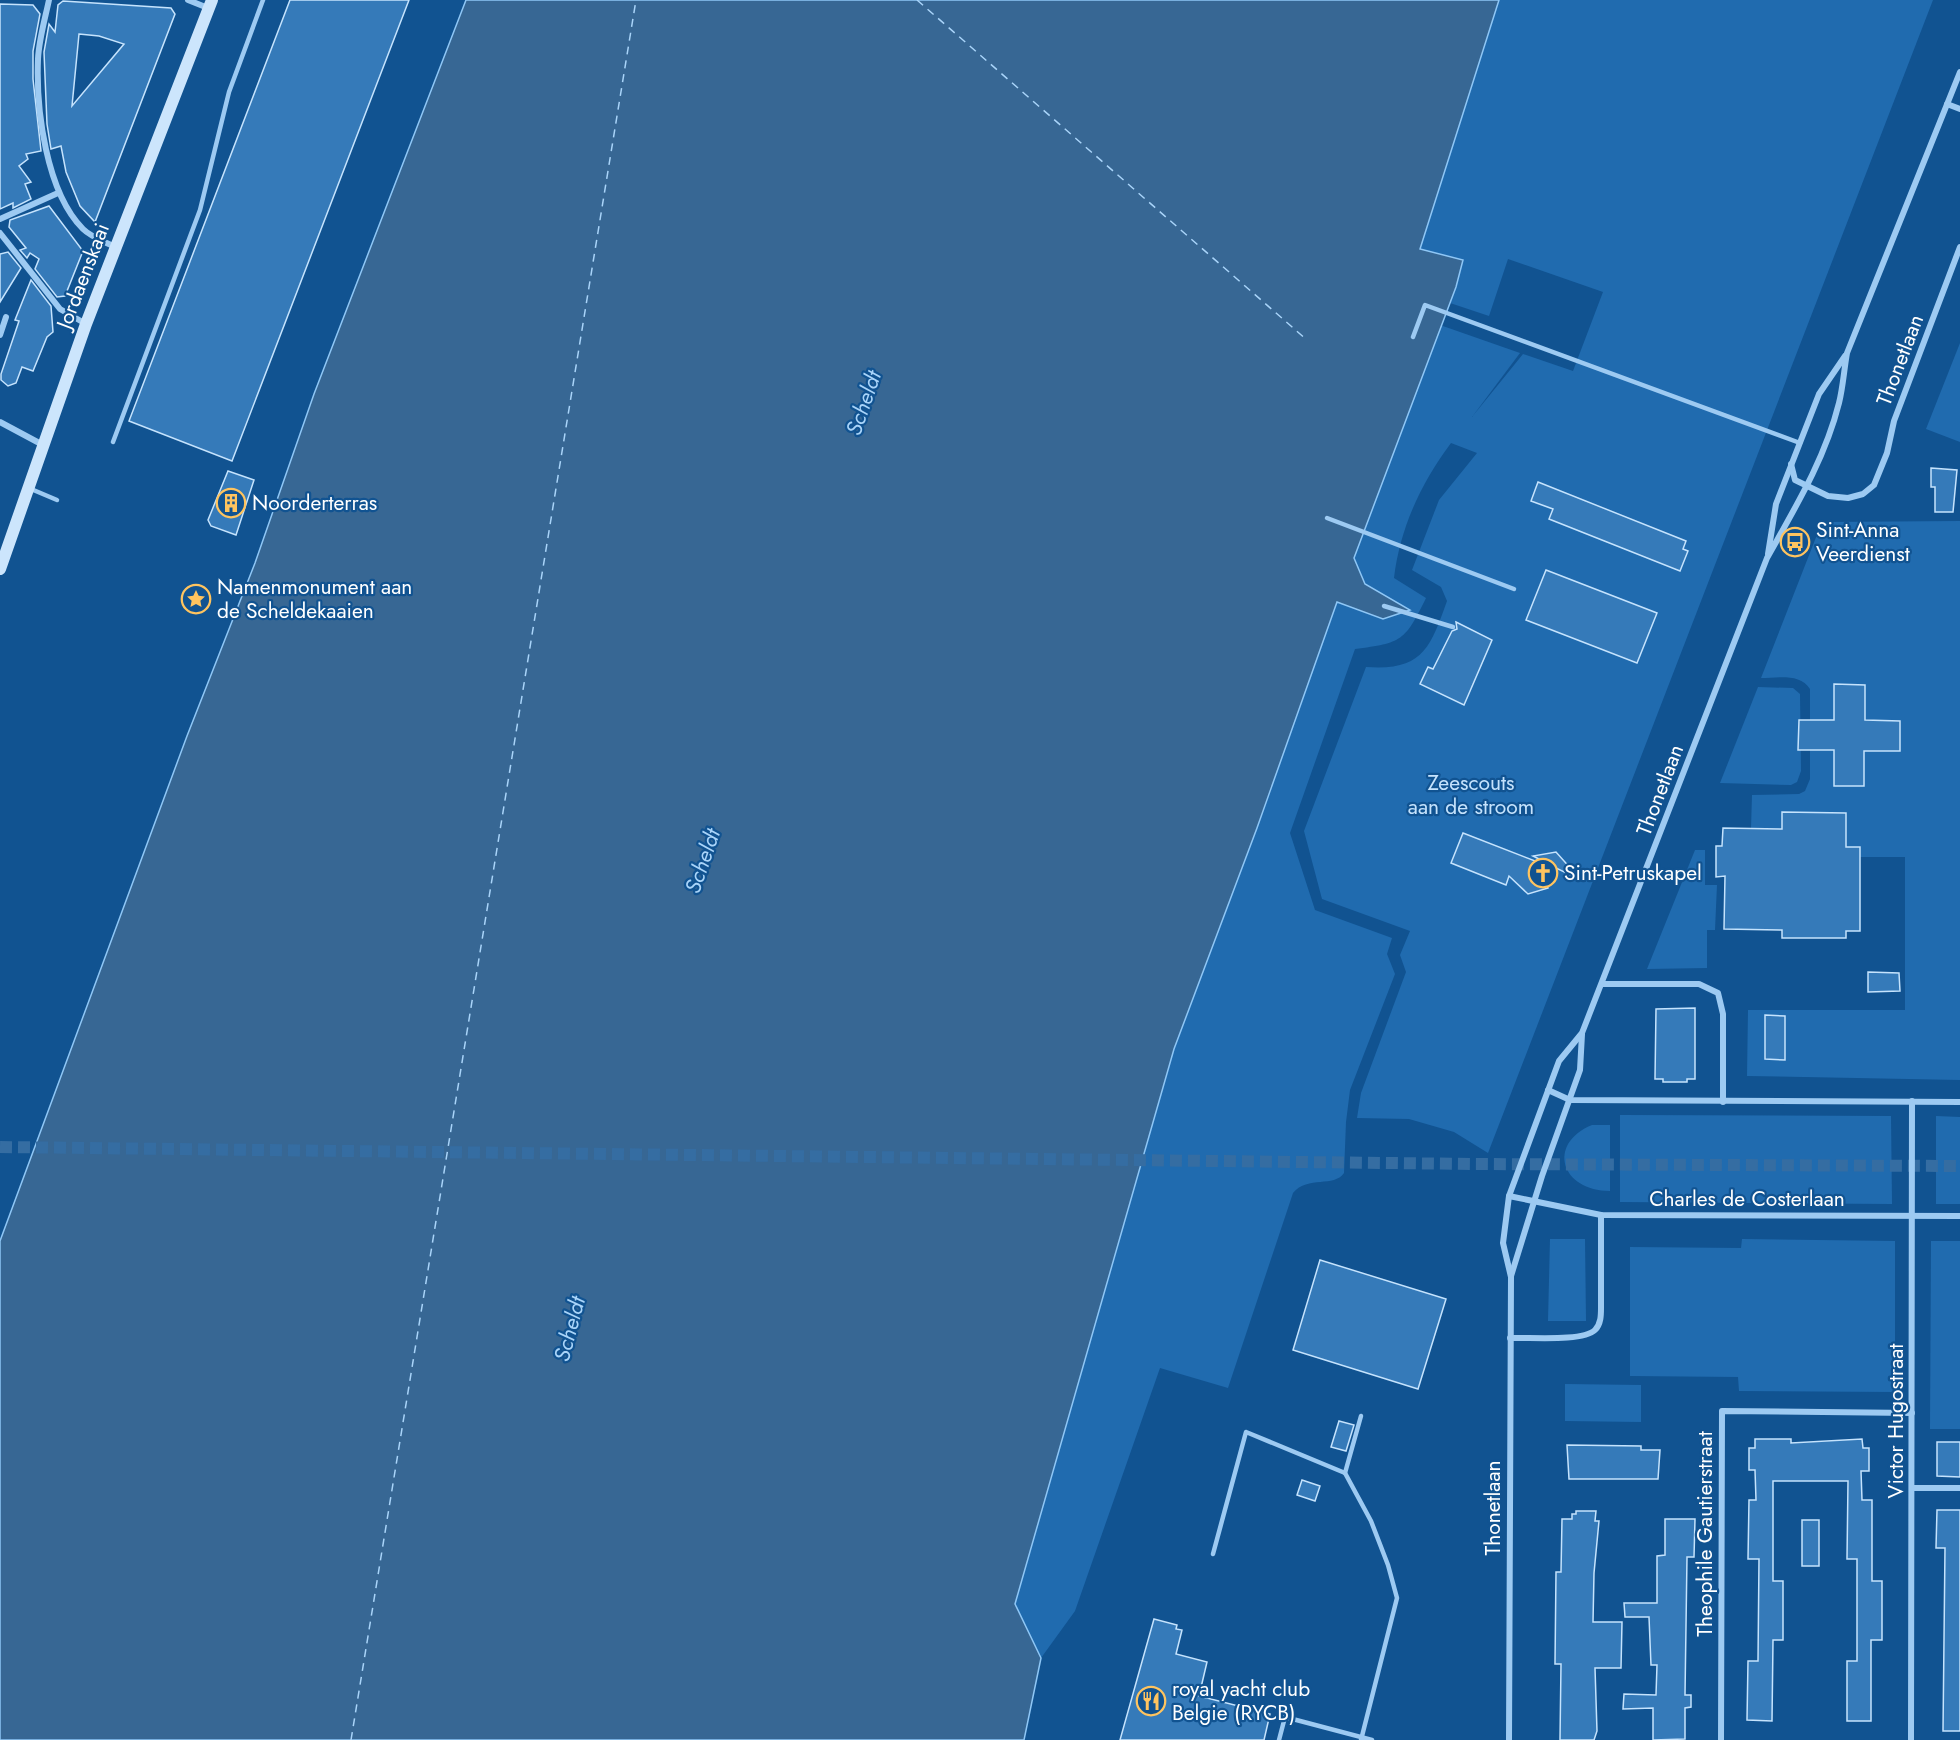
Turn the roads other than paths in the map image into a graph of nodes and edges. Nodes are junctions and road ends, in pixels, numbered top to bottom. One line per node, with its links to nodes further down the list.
1 (49, 0): 8 (street)
2 (188, 0): 4 (street)
3 (262, 0): 19 (lane)
4 (211, 4): 11 (street, Jordaenskaai)
5 (1960, 72): 6 (street, Thonetlaan)
6 (1947, 104): 7 (street); 17 (street, Thonetlaan)
7 (1960, 109)
8 (58, 193): 9 (street); 11 (street)
9 (0, 219)
10 (1, 235): 14 (street)
11 (115, 247): 14 (street, Jordaenskaai)
12 (1960, 248): 23 (street, Thonetlaan)
13 (6, 317): 15 (street)
14 (86, 324): 21 (street, Jordaenskaai)
15 (0, 334)
16 (1413, 337): 20 (lane)
17 (1847, 353): 20 (street, Thonetlaan); 23 (street, Thonetlaan)
18 (0, 422): 21 (street)
19 (113, 442)
20 (1800, 443): 22 (street, Thonetlaan)
21 (43, 445): 24 (street, Jordaenskaai)
22 (1791, 464): 23 (street); 27 (street, Thonetlaan)
23 (1807, 487): 27 (street, Thonetlaan)
24 (28, 488): 25 (lane); 28 (street, Jordaenskaai)
25 (57, 500)
26 (1327, 518): 29 (lane)
27 (1767, 558): 32 (street, Thonetlaan)
28 (0, 569)
29 (1514, 589)
30 (1384, 606): 31 (lane)
31 (1453, 627)
32 (1602, 984): 33 (street, Thonetlaan); 37 (street)
33 (1582, 1033): 34 (street, Thonetlaan); 35 (street, Thonetlaan)
34 (1548, 1090): 35 (street); 39 (street, Thonetlaan)
35 (1570, 1100): 37 (street); 40 (street, Thonetlaan)
36 (1912, 1101): 37 (street); 38 (street); 42 (street, Victor Hugostraat)
37 (1723, 1102)
38 (1960, 1102)
39 (1509, 1196): 40 (street); 44 (street, Thonetlaan)
40 (1534, 1203): 41 (street, Charles de Costerlaan); 44 (street, Thonetlaan)
41 (1601, 1215): 42 (street, Charles de Costerlaan); 45 (street)
42 (1911, 1215): 43 (street, Charles de Costerlaan); 46 (street, Victor Hugostraat)
43 (1960, 1216)
44 (1511, 1277): 45 (street, Thonetlaan)
45 (1510, 1338): 55 (street, Thonetlaan)
46 (1912, 1413): 49 (street, Victor Hugostraat); 56 (street, Theophile Gautierstraat)
47 (1361, 1416): 48 (lane)
48 (1345, 1473): 51 (lane); 52 (lane)
49 (1912, 1488): 50 (street); 57 (street, Victor Hugostraat)
50 (1960, 1488)
51 (1213, 1554)
52 (1361, 1739): 53 (lane); 54 (lane)
53 (1279, 1740)
54 (1372, 1740)
55 (1509, 1740)
56 (1721, 1740)
57 (1911, 1740)

